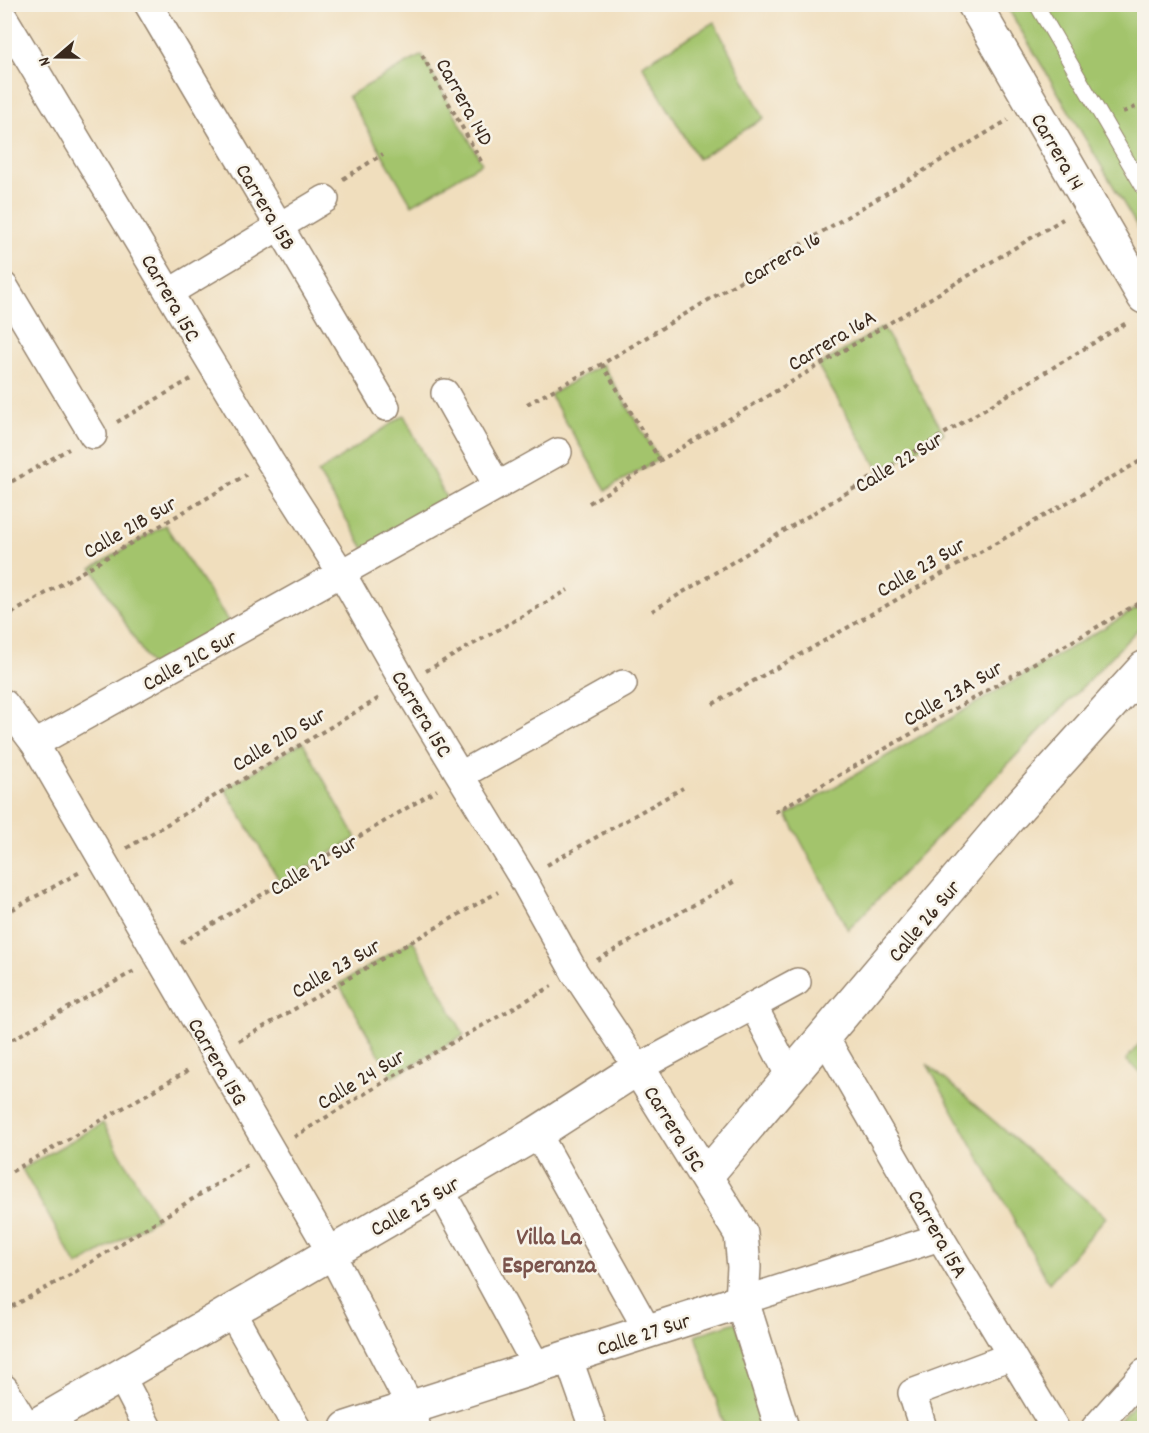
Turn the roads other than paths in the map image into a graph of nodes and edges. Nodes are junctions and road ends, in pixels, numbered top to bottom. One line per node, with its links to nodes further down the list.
1 (148, 4): 7 (street, Carrera 15B)
2 (974, 4): 10 (street, Carrera 14)
3 (1036, 4): 5 (lane)
4 (4, 18): 9 (street, Carrera 15C)
5 (1144, 189)
6 (333, 190): 7 (street)
7 (279, 226): 9 (street); 12 (street, Carrera 15B)
8 (4, 286): 13 (street)
9 (170, 292): 16 (street, Carrera 15C)
10 (1139, 308)
11 (445, 393): 15 (street)
12 (386, 407)
13 (93, 435)
14 (558, 452): 15 (street)
15 (496, 485): 16 (street)
16 (342, 574): 20 (street, Calle 21C Sur); 21 (street, Carrera 15C)
17 (1144, 668): 24 (street, Calle 26 Sur)
18 (623, 684): 21 (street)
19 (4, 703): 20 (street, Carrera 15G)
20 (36, 744): 31 (street, Carrera 15G)
21 (461, 775): 25 (street, Carrera 15C)
22 (797, 982): 23 (street, Calle 25 Sur)
23 (754, 1007): 25 (street, Calle 25 Sur); 26 (street)
24 (825, 1036): 26 (street, Calle 26 Sur); 30 (street, Carrera 15A)
25 (638, 1068): 27 (street, Calle 25 Sur); 28 (street, Carrera 15C)
26 (790, 1077): 28 (street, Calle 26 Sur)
27 (537, 1133): 29 (street, Calle 25 Sur); 34 (street)
28 (706, 1176): 32 (street, Carrera 15C)
29 (440, 1189): 31 (street, Calle 25 Sur); 37 (street)
30 (940, 1237): 32 (street, Calle 27 Sur); 35 (street, Carrera 15A)
31 (332, 1253): 33 (street, Calle 25 Sur); 41 (street, Carrera 15G)
32 (742, 1301): 34 (street, Calle 27 Sur); 47 (street, Carrera 15C)
33 (231, 1311): 39 (street, Calle 25 Sur); 44 (street)
34 (648, 1331): 36 (street, Calle 27 Sur)
35 (1011, 1356): 48 (street); 49 (street, Carrera 15A)
36 (568, 1357): 37 (street, Calle 27 Sur); 46 (street)
37 (537, 1367): 41 (street, Calle 27 Sur)
38 (1144, 1373): 50 (street)
39 (121, 1376): 42 (street, Calle 25 Sur); 43 (street)
40 (4, 1388): 42 (street)
41 (414, 1418): 45 (street, Calle 27 Sur)
42 (29, 1428)
43 (148, 1428)
44 (297, 1428)
45 (347, 1428)
46 (592, 1428)
47 (782, 1428)
48 (923, 1428)
49 (1055, 1428)
50 (1095, 1428)

